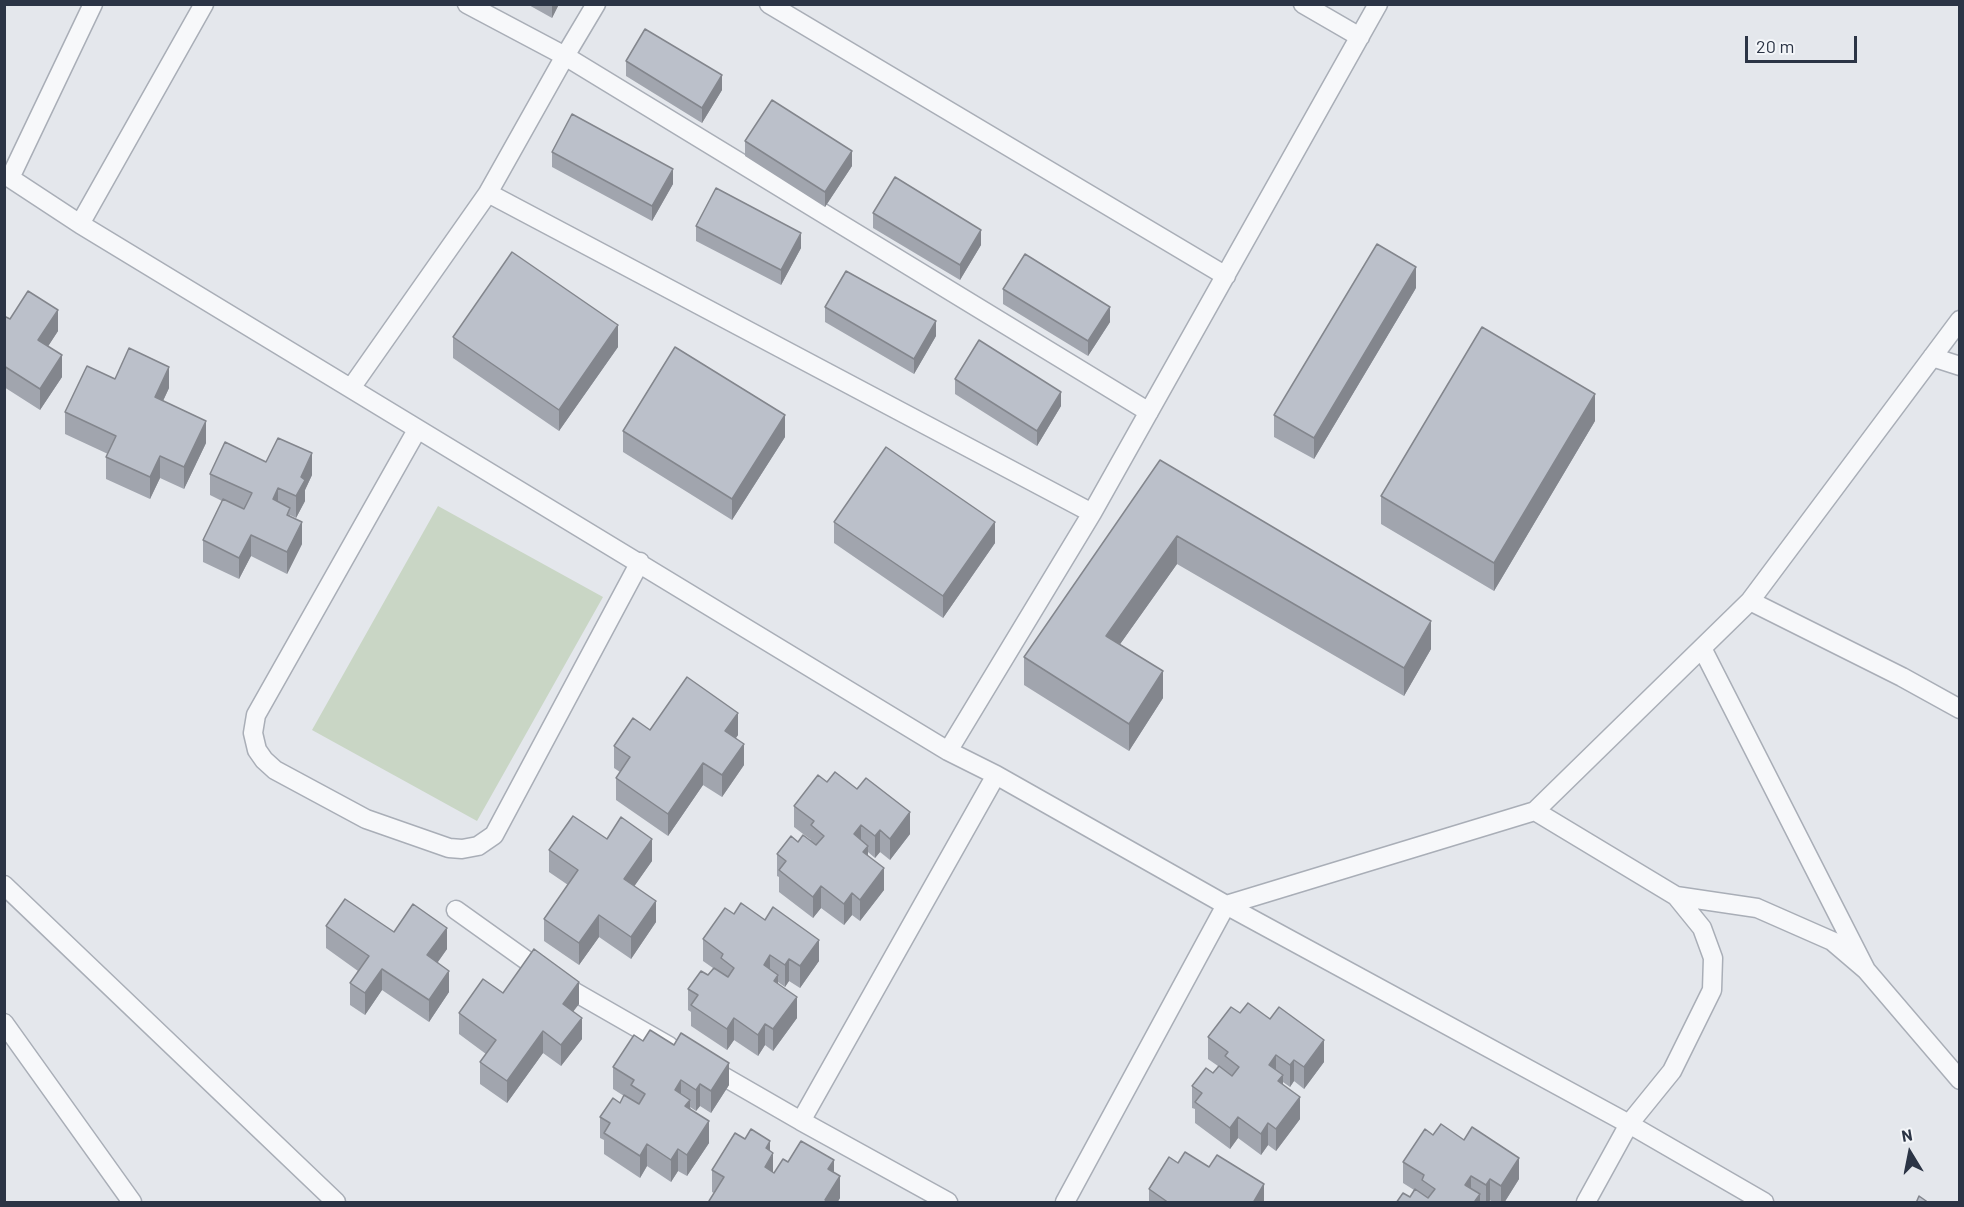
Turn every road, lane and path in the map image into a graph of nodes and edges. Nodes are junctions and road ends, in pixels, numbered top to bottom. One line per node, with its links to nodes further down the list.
1 (93, 4): 10 (lane)
2 (204, 4): 12 (lane)
3 (466, 4): 9 (lane)
4 (596, 4): 9 (lane)
5 (770, 4): 13 (lane)
6 (1303, 4): 8 (lane)
7 (1378, 4): 8 (lane)
8 (1360, 37): 13 (lane)
9 (565, 56): 11 (lane); 18 (lane)
10 (7, 176): 12 (lane)
11 (488, 193): 17 (lane); 20 (lane)
12 (80, 224): 17 (lane)
13 (1226, 276): 18 (lane)
14 (1959, 320): 15 (lane)
15 (1932, 357): 16 (lane); 22 (lane)
16 (1959, 366)
17 (351, 388): 19 (lane)
18 (1149, 412): 20 (lane)
19 (417, 430): 21 (lane); 21 (lane)
20 (1092, 513): 25 (lane)
21 (640, 562): 25 (lane)
22 (1750, 601): 23 (lane); 24 (lane)
23 (1702, 648): 27 (lane); 32 (lane)
24 (1959, 710)
25 (948, 751): 26 (lane)
26 (996, 775): 30 (lane); 35 (lane)
27 (1535, 811): 29 (lane); 30 (lane)
28 (4, 885): 38 (lane)
29 (1676, 896): 32 (lane); 36 (lane)
30 (1226, 905): 36 (lane); 40 (lane)
31 (456, 910): 35 (lane)
32 (1866, 970): 34 (lane)
33 (4, 1023): 37 (lane)
34 (1959, 1080)
35 (801, 1121): 39 (lane)
36 (1629, 1124): 41 (lane); 42 (lane)
37 (132, 1203)
38 (336, 1203)
39 (948, 1203)
40 (1065, 1203)
41 (1586, 1203)
42 (1764, 1203)

